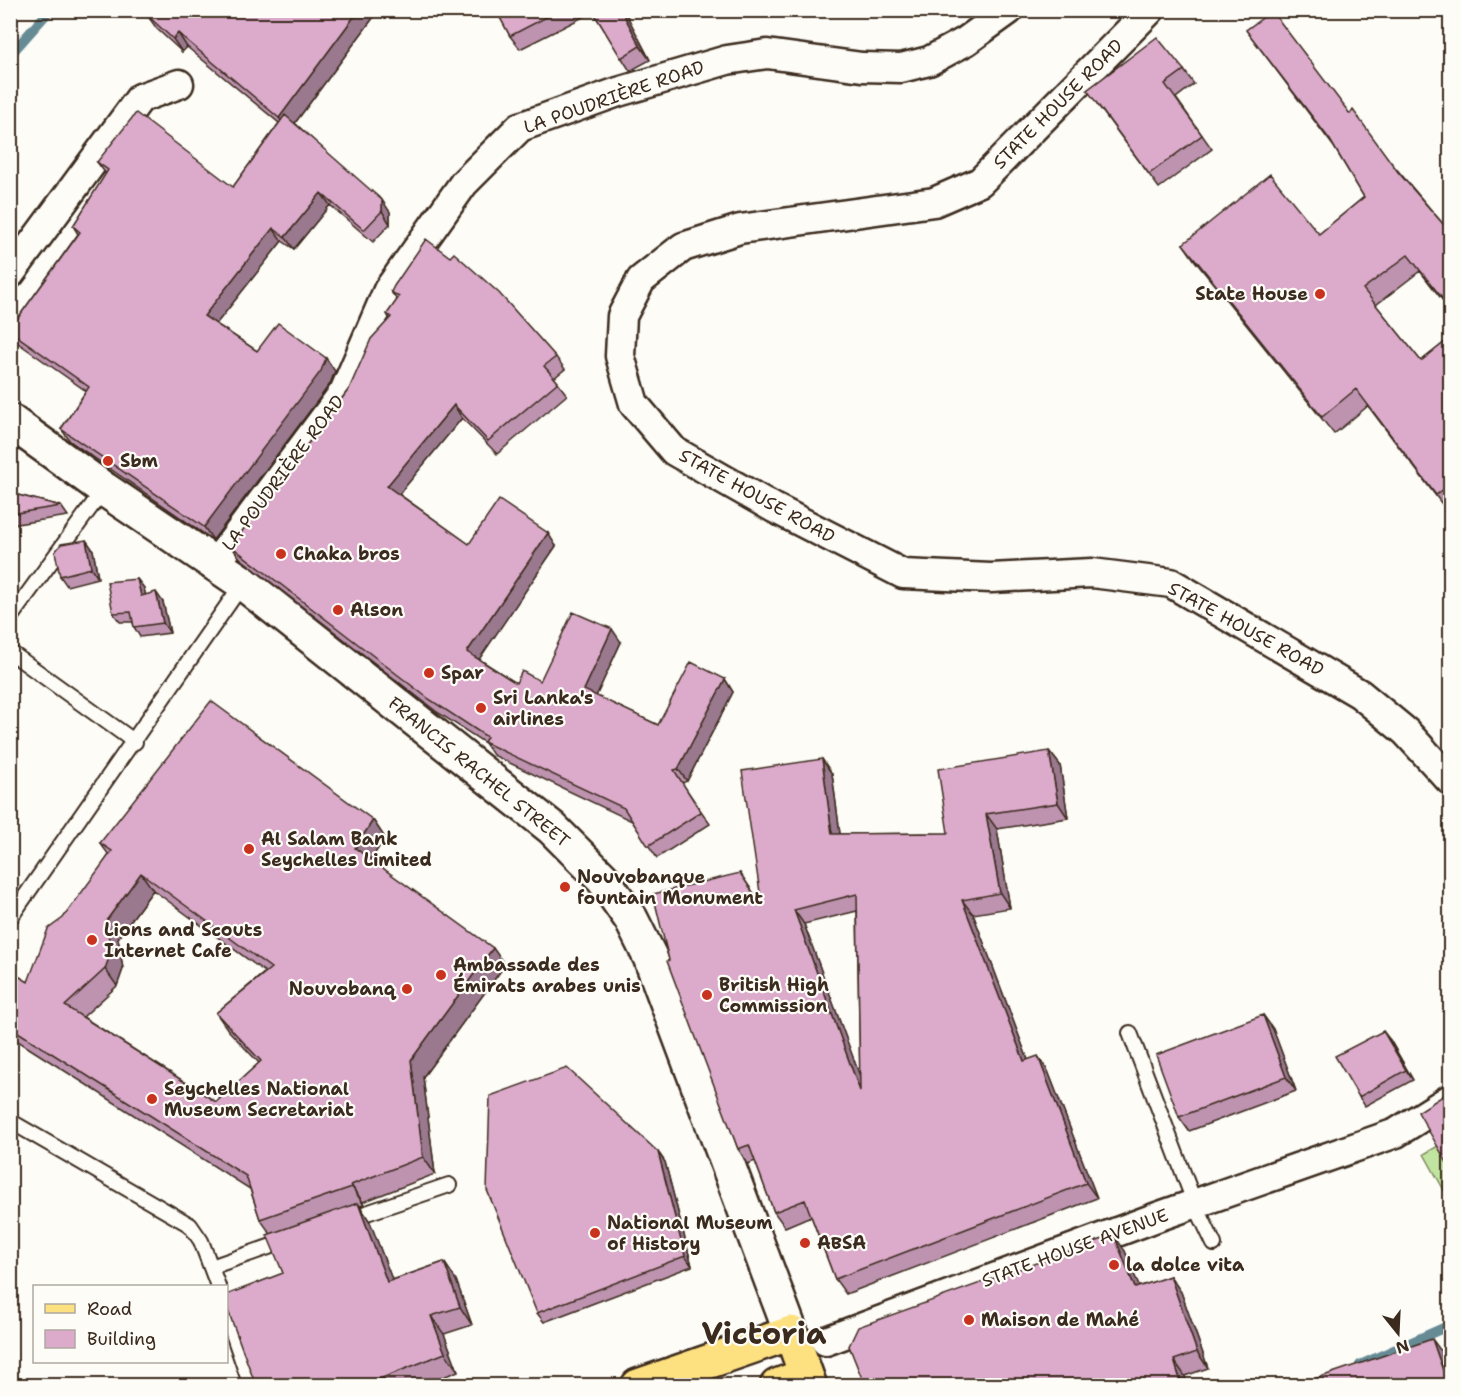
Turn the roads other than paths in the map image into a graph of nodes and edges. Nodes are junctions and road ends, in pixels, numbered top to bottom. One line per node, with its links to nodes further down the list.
1 (1009, 10): 7 (street, LA POUDRIÈRE ROAD)
2 (1150, 10): 12 (street, STATE HOUSE ROAD)
3 (179, 84): 4 (street)
4 (10, 274)
5 (10, 421): 6 (main road, FRANCIS RACHEL STREET)
6 (104, 489): 7 (main road, FRANCIS RACHEL STREET); 9 (lane)
7 (216, 564): 8 (main road, FRANCIS RACHEL STREET)
8 (243, 583): 11 (lane); 25 (main road, FRANCIS RACHEL STREET)
9 (10, 618)
10 (10, 652): 11 (lane)
11 (135, 742): 13 (lane)
12 (1450, 780)
13 (10, 918)
14 (1130, 1033): 18 (lane)
15 (1450, 1099): 18 (street, STATE HOUSE AVENUE)
16 (10, 1121): 22 (lane)
17 (449, 1185): 19 (lane)
18 (1195, 1204): 21 (lane); 26 (street, STATE HOUSE AVENUE)
19 (336, 1224)
20 (302, 1236): 22 (lane)
21 (1214, 1244)
22 (211, 1267): 23 (lane)
23 (217, 1285)
24 (228, 1319): 28 (lane)
25 (791, 1333): 26 (street); 27 (main road); 29 (main road)
26 (826, 1341): 27 (street)
27 (798, 1382)
28 (251, 1386)
29 (638, 1386)

